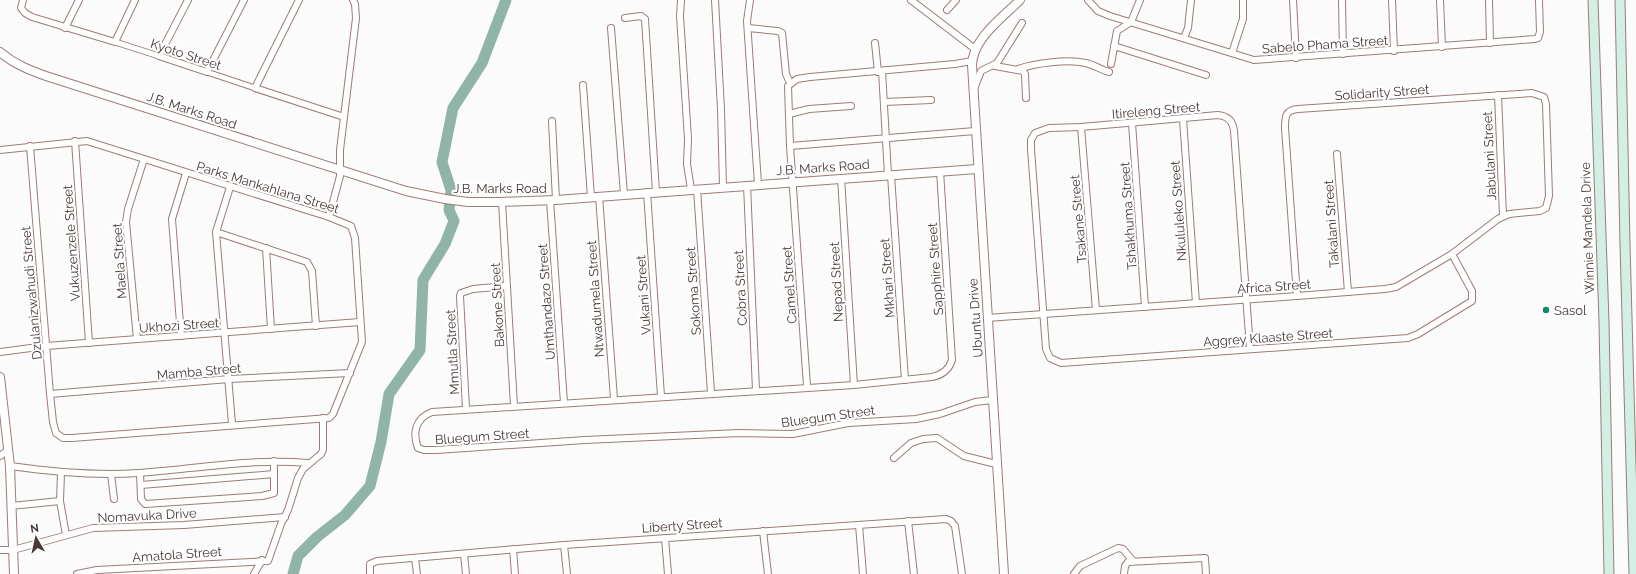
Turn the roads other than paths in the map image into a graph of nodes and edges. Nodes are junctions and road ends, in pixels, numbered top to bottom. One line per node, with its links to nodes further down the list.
1 (23, 0): 30 (street, Kyoto Street)
2 (79, 0): 30 (street)
3 (135, 0): 34 (street)
4 (188, 0): 44 (street)
5 (244, 0): 50 (street)
6 (299, 0): 56 (street)
7 (682, 0): 88 (street, Sokoma Street)
8 (715, 0): 87 (street)
9 (750, 0): 32 (street)
10 (911, 0): 39 (street)
11 (956, 0): 26 (street)
12 (1020, 0): 39 (street)
13 (1088, 0): 28 (street, Sabelo Phama Street)
14 (1140, 0): 28 (street)
15 (1191, 0): 33 (street)
16 (1243, 0): 42 (street)
17 (1294, 0): 45 (street)
18 (1342, 0): 43 (street)
19 (1392, 0): 40 (street)
20 (1440, 0): 38 (street)
21 (1489, 0): 36 (street)
22 (1539, 0): 36 (street, Sabelo Phama Street)
23 (1593, 0): 185 (main road, Winnie Mandela Drive)
24 (1620, 0): 123 (main road)
25 (356, 1): 64 (street)
26 (947, 10)
27 (625, 18): 90 (street)
28 (1131, 22): 33 (street, Sabelo Phama Street); 37 (street)
29 (1022, 23): 48 (street)
30 (65, 28): 34 (street, Kyoto Street)
31 (611, 28): 91 (street)
32 (748, 28): 54 (street, Camel Street); 84 (street)
33 (1184, 38): 42 (street, Sabelo Phama Street)
34 (115, 42): 44 (street, Kyoto Street)
35 (875, 43): 51 (street, Mkhari Street)
36 (1490, 43): 38 (street, Sabelo Phama Street)
37 (1114, 46): 47 (street); 53 (street)
38 (1442, 47): 40 (street, Sabelo Phama Street)
39 (975, 49): 46 (street)
40 (1394, 51): 43 (street, Sabelo Phama Street)
41 (0, 52): 78 (street, J.B. Marks Road)
42 (1232, 53): 45 (street, Sabelo Phama Street)
43 (1343, 54): 45 (street, Sabelo Phama Street)
44 (159, 56): 50 (street, Kyoto Street)
45 (1296, 58)
46 (972, 61): 51 (street); 57 (street, Ubuntu Drive)
47 (1111, 64)
48 (995, 66): 49 (street); 57 (street)
49 (1018, 69): 52 (street); 59 (street)
50 (207, 72): 56 (street, Kyoto Street)
51 (880, 72): 54 (street); 61 (street, Mkhari Street)
52 (1109, 72)
53 (1206, 75)
54 (790, 83): 63 (street, Camel Street)
55 (583, 85): 92 (street, Ntwadumela Street)
56 (255, 88): 64 (street, Kyoto Street)
57 (973, 90): 69 (street, Ubuntu Drive)
58 (1498, 95): 95 (street, Solidarity Street); 96 (street, Jabulani Street); 103 (street, Solidarity Street)
59 (1026, 98)
60 (931, 100): 61 (street)
61 (884, 102): 70 (street, Mkhari Street)
62 (851, 106): 63 (street)
63 (789, 114): 73 (street, Camel Street)
64 (344, 117): 78 (street)
65 (1183, 119): 67 (street, Itireleng Street); 104 (street, Itireleng Street); 105 (street, Nkululeko Street)
66 (552, 121): 93 (street, Umthandazo Street)
67 (1132, 123): 68 (street, Itireleng Street); 106 (street, Tshakhuma Street)
68 (1082, 127): 107 (street, Tsakane Street); 108 (street, Itireleng Street)
69 (975, 131): 70 (street); 77 (street, Ubuntu Drive)
70 (886, 138): 73 (street); 81 (street, Mkhari Street)
71 (75, 141): 72 (street, Parks Mankahlana Street); 76 (street, Parks Mankahlana Street); 116 (street, Vukuzenzele Street)
72 (30, 146): 74 (street, Parks Mankahlana Street); 117 (street, Dzulanizwahudi Street)
73 (790, 146): 83 (street, Camel Street)
74 (0, 150)
75 (1337, 154): 102 (street, Takalani Street)
76 (144, 159): 80 (street, Parks Mankahlana Street); 115 (street, Maela Street)
77 (977, 169): 79 (street, J.B. Marks Road); 109 (street, Ubuntu Drive)
78 (340, 171): 94 (street, J.B. Marks Road); 97 (street)
79 (940, 172): 81 (street, J.B. Marks Road); 120 (street, Sapphire Street)
80 (186, 173): 86 (street, Parks Mankahlana Street); 114 (street)
81 (890, 175): 82 (street, J.B. Marks Road); 125 (street, Mkhari Street)
82 (841, 178): 83 (street, J.B. Marks Road); 126 (street, Nepad Street)
83 (793, 182): 84 (street, J.B. Marks Road); 127 (street, Camel Street)
84 (758, 184): 85 (street, J.B. Marks Road)
85 (747, 185): 87 (street, J.B. Marks Road); 128 (street, Cobra Street)
86 (230, 187): 97 (street, Parks Mankahlana Street); 98 (street)
87 (723, 187): 88 (street, J.B. Marks Road)
88 (694, 189): 90 (street, J.B. Marks Road); 129 (street, Sokoma Street)
89 (647, 192): 90 (street, J.B. Marks Road); 91 (street, J.B. Marks Road); 131 (street, Vukani Street)
90 (656, 192)
91 (624, 194): 92 (street, J.B. Marks Road)
92 (595, 197): 93 (street, J.B. Marks Road); 132 (street, Ntwadumela Street)
93 (553, 200): 94 (street, J.B. Marks Road); 134 (street, Umthandazo Street)
94 (502, 202): 101 (street, Bakone Street)
95 (1540, 211): 96 (street, Africa Street)
96 (1503, 216): 100 (street, Africa Street)
97 (329, 217): 110 (street, Parks Mankahlana Street)
98 (216, 232): 99 (street); 113 (street)
99 (266, 248): 111 (street); 112 (street)
100 (1452, 254): 102 (street, Africa Street); 118 (street, Aggrey Klaaste Street)
101 (507, 286): 135 (street, Bakone Street); 136 (street, Mmutla Street)
102 (1348, 292): 103 (street, Africa Street)
103 (1297, 296): 104 (street, Africa Street)
104 (1246, 299): 105 (street, Africa Street); 118 (street, Itireleng Street)
105 (1196, 303): 106 (street, Africa Street)
106 (1145, 306): 107 (street, Africa Street)
107 (1096, 310): 108 (street, Africa Street)
108 (1044, 314): 109 (street, Africa Street); 118 (street, Aggrey Klaaste Street)
109 (987, 318): 133 (street, Ubuntu Drive)
110 (360, 322): 111 (street, Ukhozi Street); 121 (street, Parks Mankahlana Street)
111 (316, 326): 112 (street, Ukhozi Street)
112 (271, 329): 113 (street, Ukhozi Street)
113 (224, 333): 114 (street, Ukhozi Street); 124 (street)
114 (181, 336): 115 (street, Ukhozi Street)
115 (137, 339): 116 (street, Ukhozi Street)
116 (90, 343): 117 (street, Ukhozi Street)
117 (46, 346): 119 (street, Ukhozi Street); 130 (street, Dzulanizwahudi Street)
118 (1250, 349)
119 (0, 352)
120 (950, 366): 125 (street, Bluegum Street)
121 (350, 373): 124 (street, Mamba Street); 137 (street, Parks Mankahlana Street)
122 (0, 377): 139 (street)
123 (1632, 378): 186 (main road)
124 (229, 379): 130 (street, Mamba Street); 138 (street)
125 (905, 380): 126 (street, Bluegum Street)
126 (854, 384): 127 (street, Bluegum Street)
127 (807, 386): 128 (street, Bluegum Street)
128 (756, 390): 129 (street, Bluegum Street)
129 (711, 392): 131 (street, Bluegum Street)
130 (50, 394): 138 (street, Dzulanizwahudi Street)
131 (660, 396): 132 (street, Bluegum Street)
132 (614, 399): 134 (street, Bluegum Street)
133 (992, 400): 136 (street, Bluegum Street); 144 (street, Ubuntu Drive)
134 (564, 403): 135 (street, Bluegum Street)
135 (514, 406): 136 (street, Bluegum Street)
136 (466, 409)
137 (323, 418): 138 (street); 143 (street)
138 (232, 424)
139 (8, 450): 140 (street); 145 (street)
140 (0, 456)
141 (894, 458): 144 (street)
142 (274, 461): 143 (street); 147 (street); 149 (street)
143 (308, 463): 154 (street)
144 (996, 464): 181 (street, Ubuntu Drive)
145 (10, 466): 146 (street); 153 (street)
146 (61, 473): 148 (street); 152 (street)
147 (140, 473): 148 (street); 150 (street)
148 (111, 474): 151 (street)
149 (274, 474): 150 (street); 150 (street)
150 (141, 485)
151 (114, 499)
152 (60, 501): 153 (street); 158 (street)
153 (11, 506): 163 (street)
154 (285, 517): 158 (street, Nomavuka Drive); 166 (street)
155 (908, 521): 156 (street, Liberty Street); 179 (street); 180 (street, Liberty Street)
156 (860, 525): 157 (street, Liberty Street); 178 (street)
157 (763, 531): 159 (street, Liberty Street); 177 (street)
158 (66, 535): 163 (street, Nomavuka Drive)
159 (666, 538): 160 (street, Liberty Street); 176 (street)
160 (564, 545): 161 (street, Liberty Street); 175 (street)
161 (512, 549): 164 (street, Liberty Street); 174 (street)
162 (0, 550): 163 (street, Nomavuka Drive)
163 (12, 550): 168 (street)
164 (464, 554): 165 (street, Liberty Street); 173 (street)
165 (415, 558): 171 (street, Liberty Street); 172 (street)
166 (262, 560): 169 (street, Amatola Street); 170 (street)
167 (1133, 561): 182 (street); 183 (street); 184 (street)
168 (14, 574)
169 (77, 574)
170 (254, 574)
171 (370, 574)
172 (417, 574)
173 (466, 574)
174 (515, 574)
175 (567, 574)
176 (668, 574)
177 (768, 574)
178 (863, 574)
179 (914, 574)
180 (962, 574)
181 (1004, 574)
182 (1074, 574)
183 (1124, 574)
184 (1206, 574)
185 (1609, 574)
186 (1634, 574)

